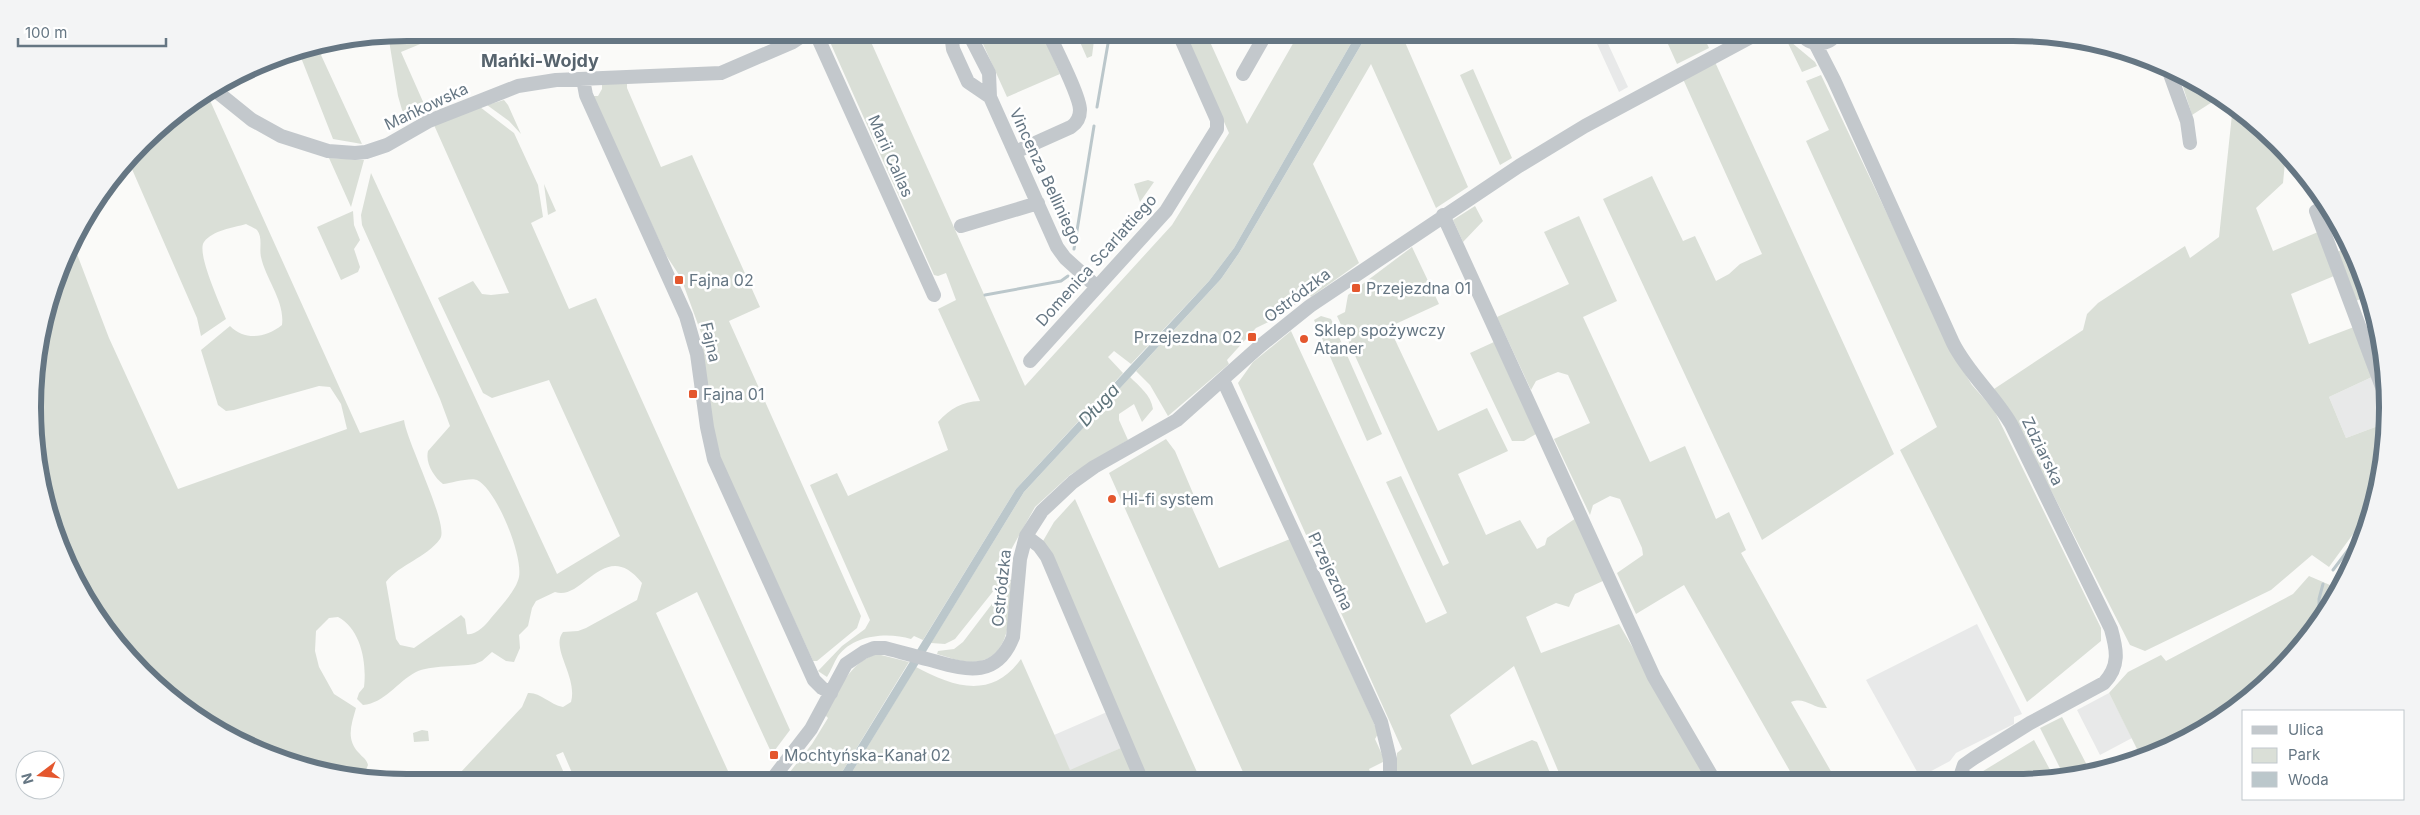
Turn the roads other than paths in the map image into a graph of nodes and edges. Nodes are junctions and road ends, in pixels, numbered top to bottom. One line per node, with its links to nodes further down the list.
1 (794, 41): 15 (street, Mańkowska)
2 (819, 41): 26 (street, Marii Callas)
3 (952, 41): 18 (street, Vincenza Belliniego)
4 (973, 41): 18 (street, Vincenza Belliniego)
5 (1052, 41): 20 (street)
6 (1182, 41): 25 (street, Domenica Scarlattiego)
7 (1262, 41): 13 (street)
8 (1743, 41): 23 (street, Ostródzka)
9 (1810, 41): 12 (street)
10 (1820, 41): 12 (street)
11 (1834, 41): 16 (street, Zdziarska)
12 (1815, 43): 16 (street, Zdziarska)
13 (1243, 74)
14 (2171, 78): 19 (street)
15 (584, 79): 17 (street, Mańkowska); 31 (street, Fajna)
16 (1834, 80): 36 (street, Zdziarska)
17 (219, 93)
18 (990, 97): 20 (street, Vincenza Belliniego)
19 (2190, 143)
20 (1015, 152): 21 (street, Vincenza Belliniego)
21 (1038, 203): 24 (street); 25 (street, Vincenza Belliniego)
22 (2316, 211): 28 (street)
23 (1443, 215): 29 (street, Ostródzka); 35 (street)
24 (961, 226)
25 (1097, 287): 27 (street, Domenica Scarlattiego)
26 (934, 295)
27 (1030, 361)
28 (2377, 371)
29 (1222, 380): 30 (street, Ostródzka); 34 (street, Przejezdna)
30 (1026, 536): 31 (street, Ostródzka); 33 (street)
31 (831, 693): 32 (street, Ostródzka)
32 (776, 774)
33 (1139, 774)
34 (1390, 774)
35 (1711, 774)
36 (1962, 774)

